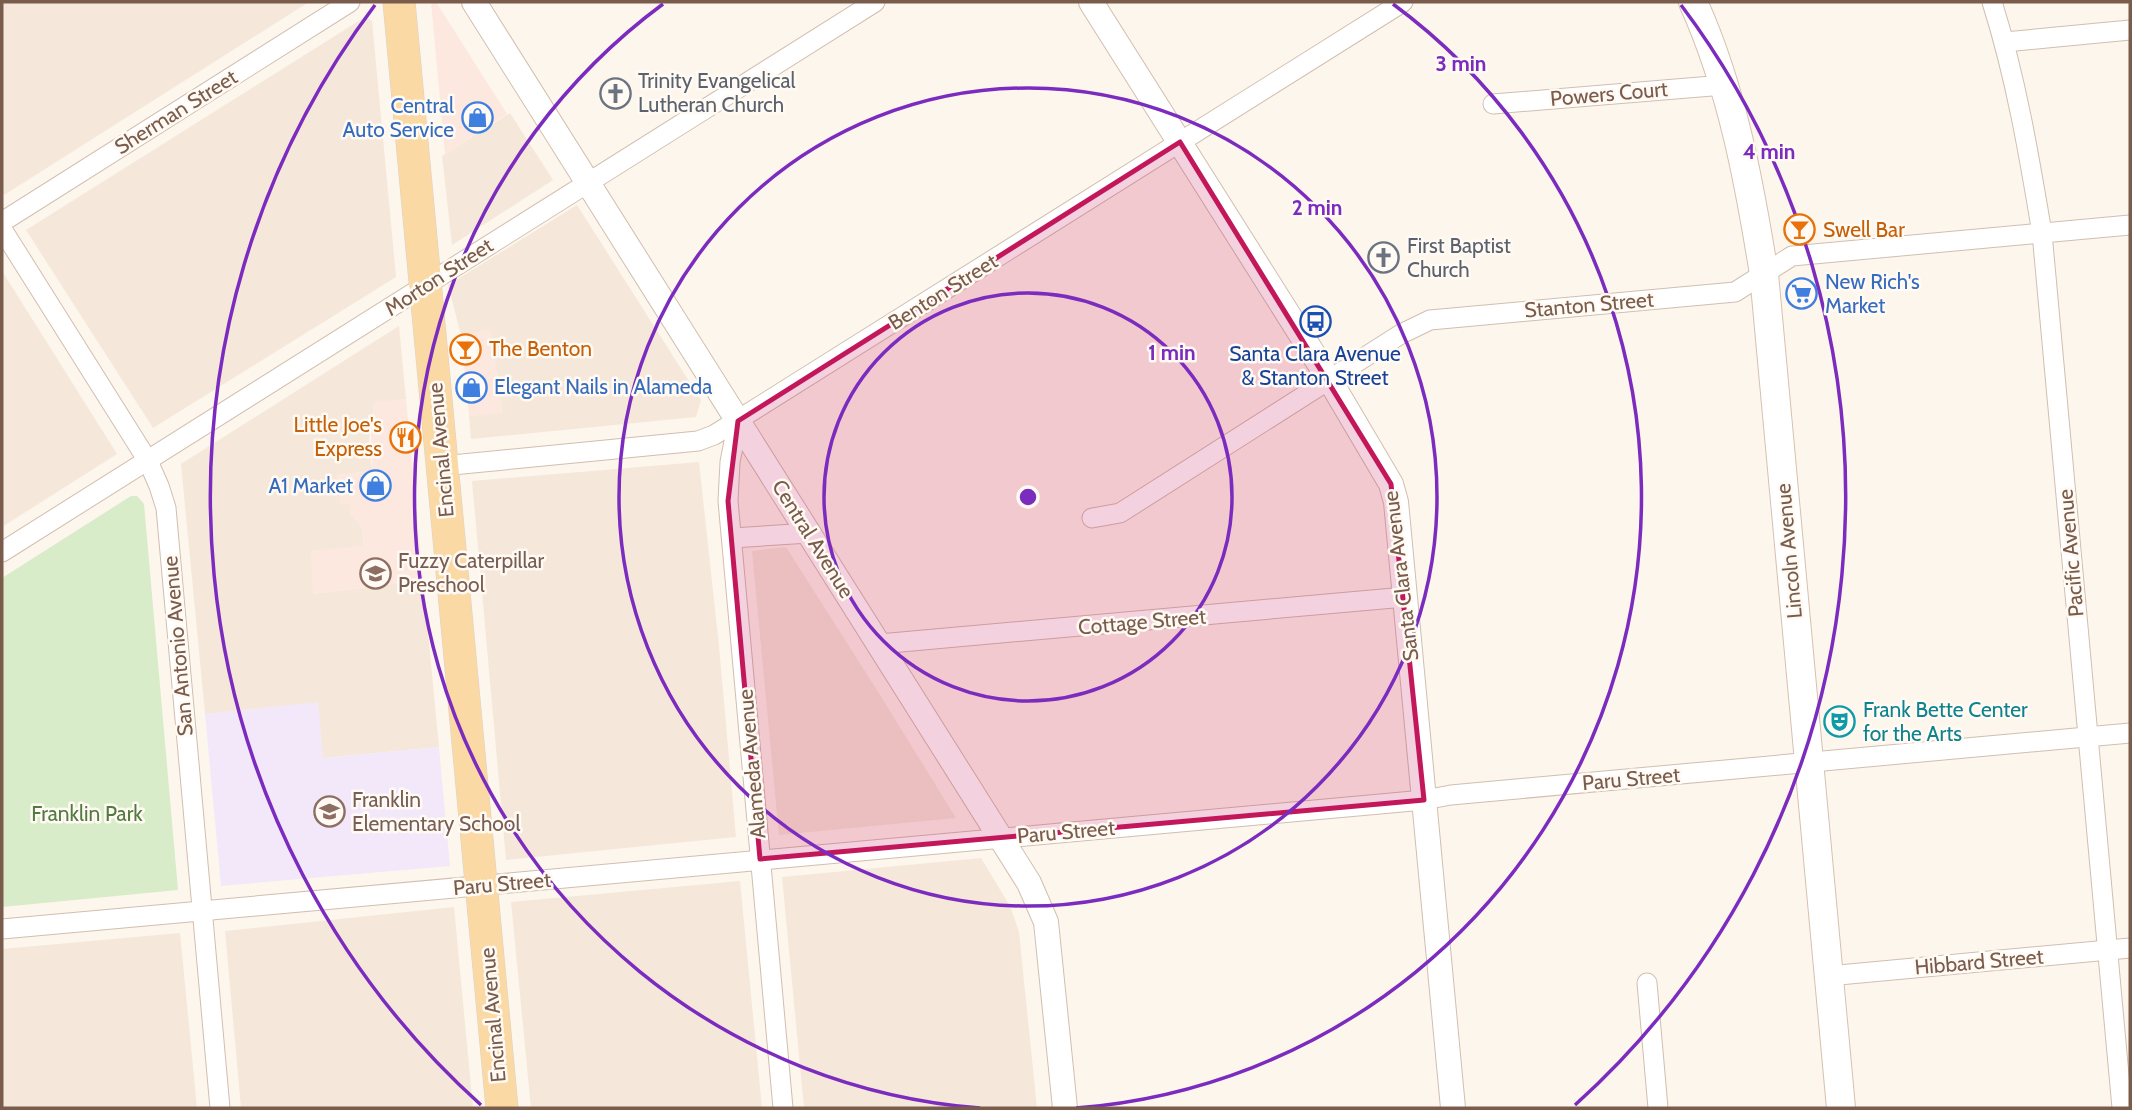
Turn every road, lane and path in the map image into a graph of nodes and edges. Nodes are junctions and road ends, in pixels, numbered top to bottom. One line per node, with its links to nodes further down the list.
1 (350, 2): 15 (street, Sherman Street)
2 (399, 2): 20 (main road, Encinal Avenue)
3 (474, 2): 14 (street, Central Avenue)
4 (875, 2): 14 (street, Morton Street)
5 (1091, 2): 13 (street, Santa Clara Avenue)
6 (1402, 2): 13 (street, Benton Street)
7 (1693, 2): 11 (main road, Lincoln Avenue)
8 (1992, 2): 10 (street, Pacific Avenue)
9 (2130, 30): 10 (street)
10 (2005, 42): 18 (street, Pacific Avenue)
11 (1724, 85): 12 (street, Powers Court); 19 (main road, Lincoln Avenue)
12 (1493, 104)
13 (1180, 142): 21 (street, Santa Clara Avenue); 22 (street, Benton Street)
14 (589, 183): 20 (street, Morton Street); 22 (street, Central Avenue)
15 (2, 222)
16 (2130, 225): 18 (street, Stanton Street)
17 (2, 229): 23 (street, San Antonio Avenue)
18 (2042, 233): 19 (street, Stanton Street); 32 (street, Pacific Avenue)
19 (1764, 274): 21 (street, Stanton Street); 33 (main road, Lincoln Avenue)
20 (426, 285): 23 (street, Morton Street); 24 (main road, Encinal Avenue)
21 (1329, 379): 25 (street, Stanton Street); 29 (street, Santa Clara Avenue)
22 (738, 421): 24 (street, Benton Street); 26 (street, Central Avenue); 27 (street, Alameda Avenue)
23 (148, 461): 28 (street, Morton Street); 38 (street, San Antonio Avenue)
24 (442, 466): 37 (main road, Encinal Avenue)
25 (1092, 518)
26 (809, 533): 27 (street); 30 (street, Central Avenue)
27 (732, 538): 36 (street, Alameda Avenue)
28 (2, 552)
29 (1405, 597): 30 (street, Cottage Street); 34 (street, Santa Clara Avenue)
30 (879, 644): 35 (street, Central Avenue)
31 (2130, 733): 32 (street, Paru Street)
32 (2088, 737): 33 (street, Paru Street); 41 (street, Pacific Avenue)
33 (1809, 762): 34 (street, Paru Street); 42 (main road, Lincoln Avenue)
34 (1424, 800): 35 (street, Paru Street); 48 (street, Santa Clara Avenue)
35 (1001, 837): 36 (street, Paru Street); 47 (street, Central Avenue)
36 (760, 859): 37 (street, Paru Street); 46 (street, Alameda Avenue)
37 (481, 886): 38 (street, Paru Street); 45 (main road, Encinal Avenue)
38 (202, 911): 39 (street, Paru Street); 44 (street, San Antonio Avenue)
39 (2, 929)
40 (2130, 948): 41 (street, Hibbard Street)
41 (2108, 950): 42 (street, Hibbard Street); 51 (street, Pacific Avenue)
42 (1828, 976): 50 (main road, Lincoln Avenue)
43 (1647, 983): 49 (street)
44 (220, 1108)
45 (502, 1108)
46 (783, 1108)
47 (1065, 1108)
48 (1453, 1108)
49 (1658, 1108)
50 (1840, 1108)
51 (2122, 1108)

